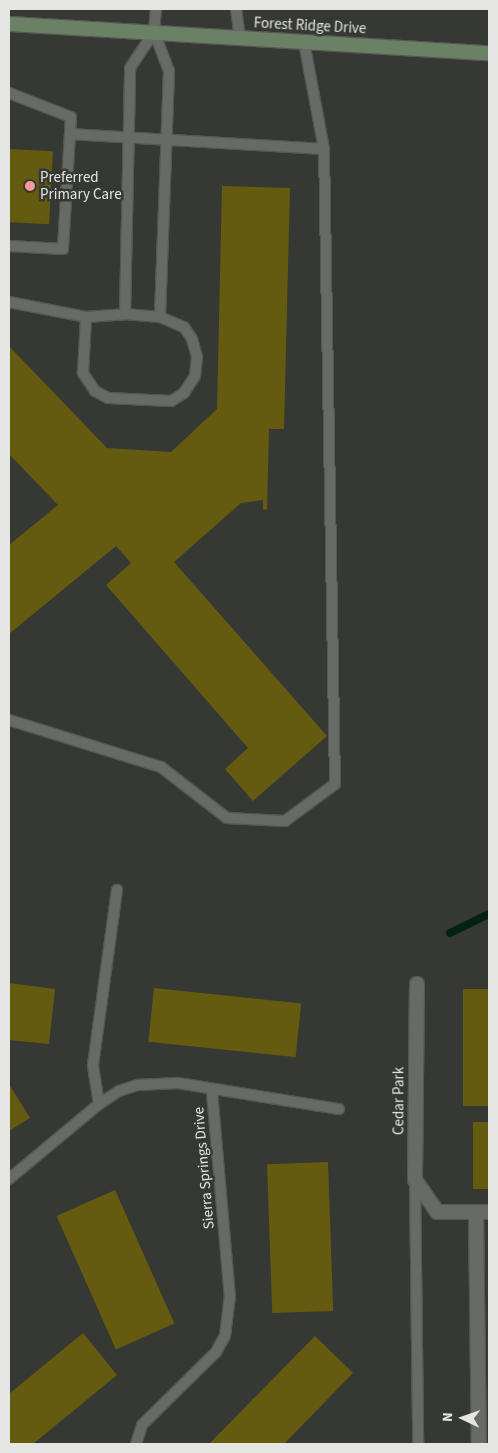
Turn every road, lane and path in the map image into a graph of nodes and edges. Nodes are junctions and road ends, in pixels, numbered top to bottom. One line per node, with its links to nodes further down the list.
1 (156, 9): 4 (lane)
2 (236, 9): 5 (lane)
3 (9, 24): 4 (main road, Forest Ridge Drive)
4 (154, 32): 5 (main road, Forest Ridge Drive); 10 (lane); 11 (lane)
5 (240, 38): 6 (main road, Forest Ridge Drive)
6 (304, 42): 7 (main road, Forest Ridge Drive); 12 (lane)
7 (489, 53)
8 (9, 93): 9 (lane)
9 (70, 134): 10 (lane); 13 (lane)
10 (129, 136): 11 (lane); 15 (lane)
11 (168, 138): 12 (lane); 17 (lane)
12 (324, 149): 18 (lane)
13 (9, 246)
14 (9, 302): 16 (lane)
15 (125, 314): 16 (lane); 17 (lane)
16 (86, 317): 17 (lane)
17 (160, 317)
18 (9, 720)
19 (116, 890): 22 (lane)
20 (416, 984): 25 (street, Cedar Park)
21 (212, 1091): 22 (lane, Sierra Springs Drive); 23 (lane); 27 (lane, Sierra Springs Drive)
22 (99, 1104): 24 (lane, Sierra Springs Drive)
23 (339, 1109)
24 (9, 1179)
25 (415, 1180): 26 (street); 28 (lane)
26 (483, 1212): 29 (street)
27 (136, 1444)
28 (418, 1444)
29 (479, 1444)

